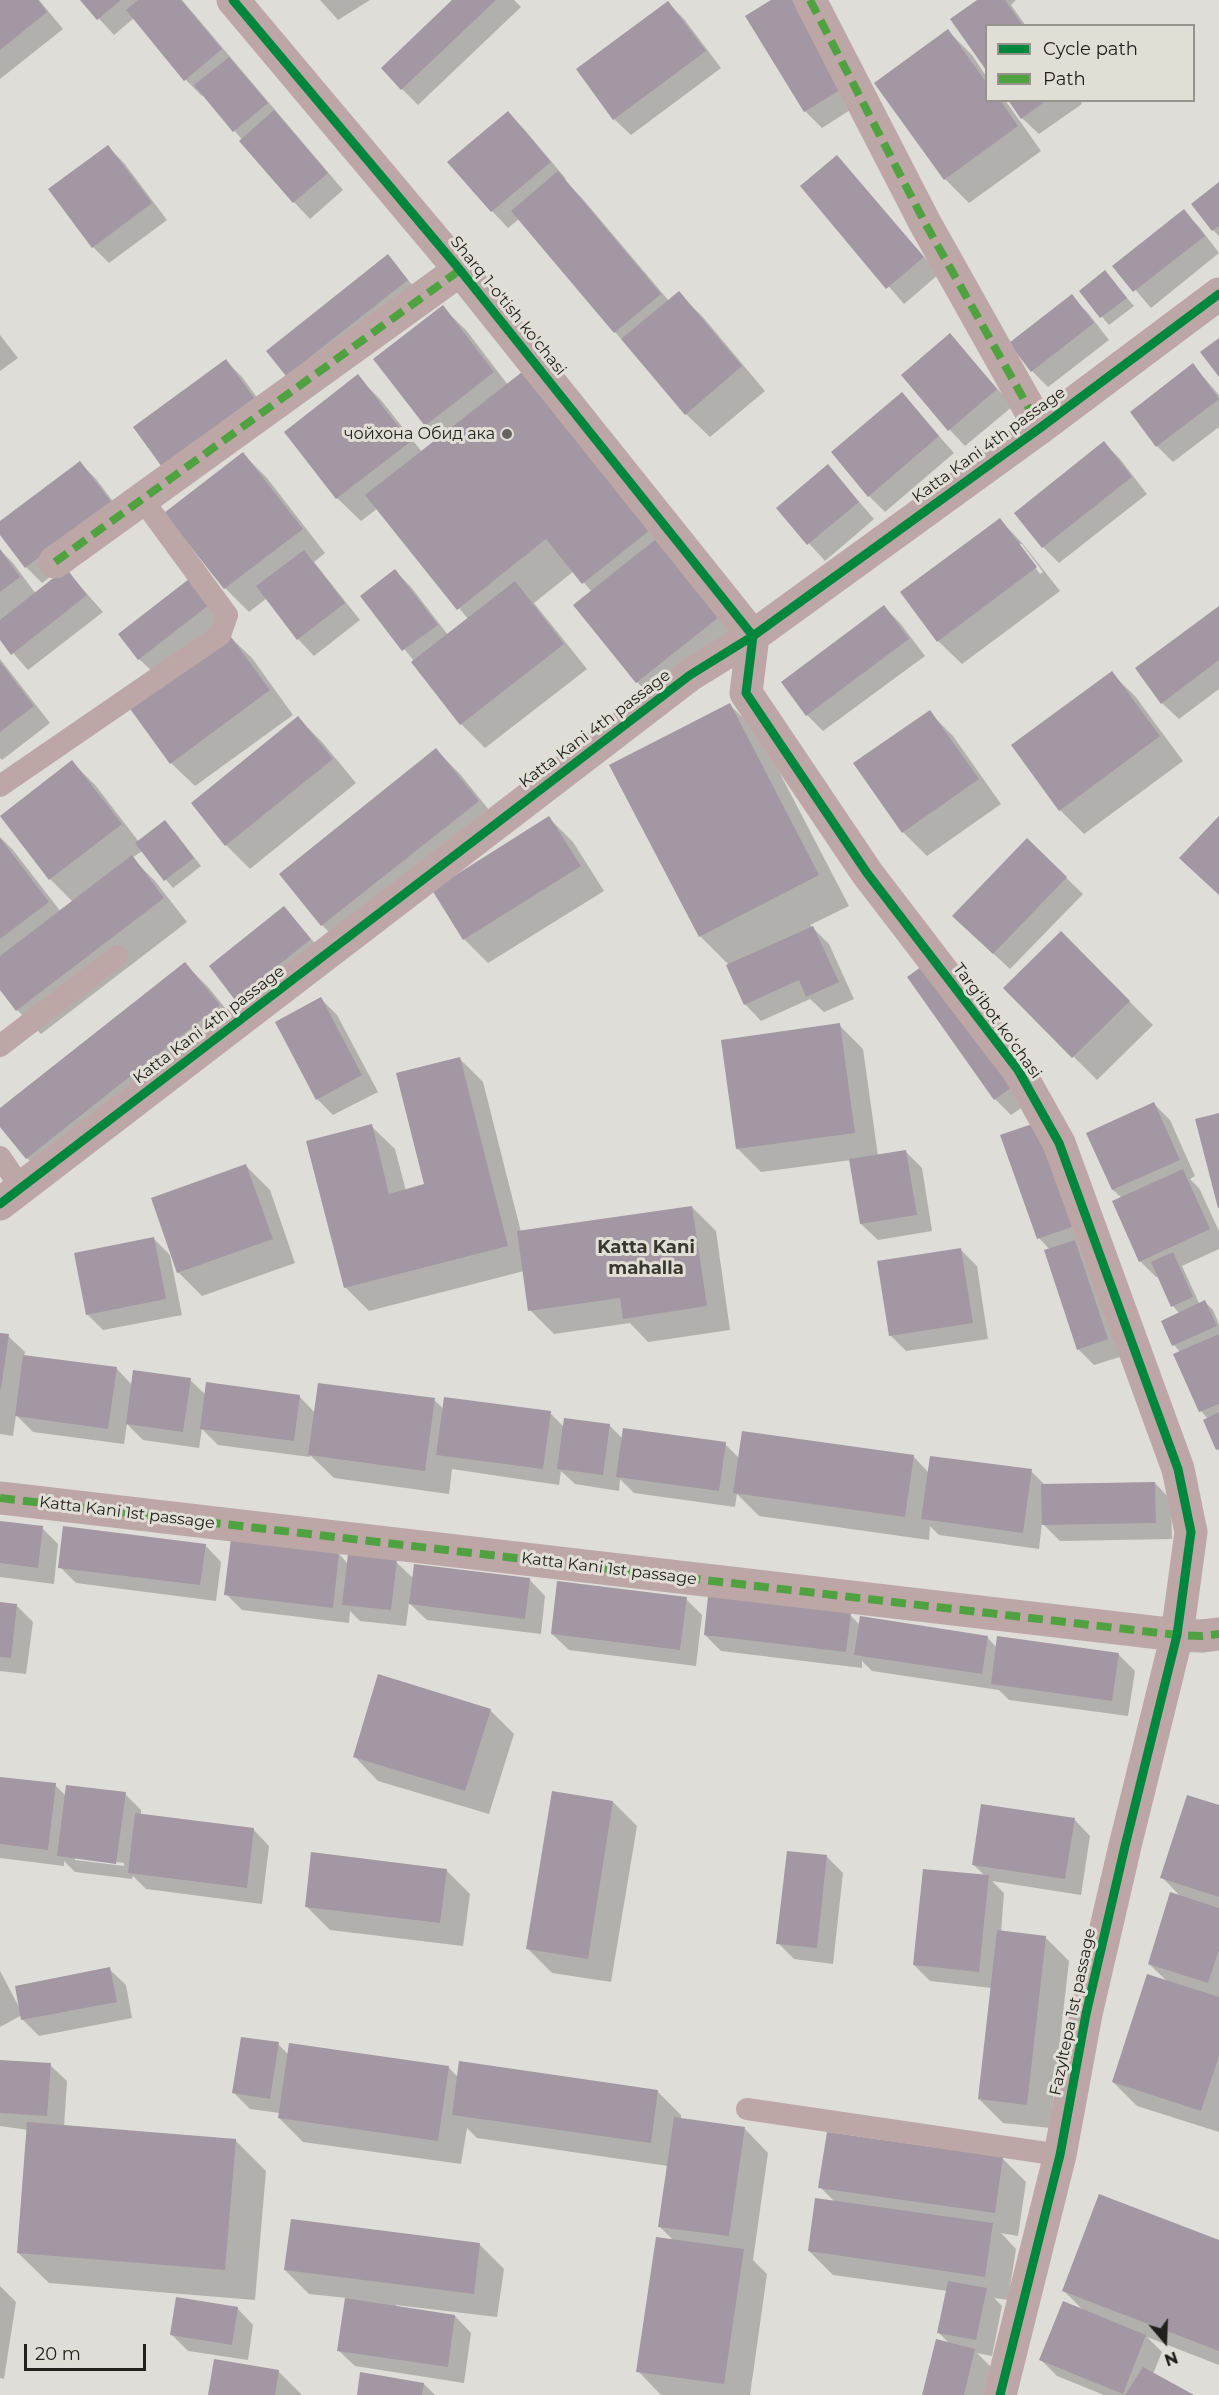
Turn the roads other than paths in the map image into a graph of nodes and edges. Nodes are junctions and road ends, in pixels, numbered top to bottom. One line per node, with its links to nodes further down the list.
1 (233, 0): 3 (street, Sharq 1-o'tish ko'chasi)
2 (810, 0): 5 (street)
3 (460, 270): 6 (street); 8 (street, Sharq 1-o'tish ko'chasi)
4 (1219, 294): 5 (street, Katta Kani 4th passage)
5 (1040, 428): 8 (street, Katta Kani 4th passage)
6 (142, 500): 7 (street); 9 (lane)
7 (55, 562)
8 (753, 636): 13 (street, Katta Kani 4th passage); 16 (street, Targ‘ibot ko‘chasi)
9 (0, 786)
10 (117, 957): 11 (lane)
11 (0, 1046)
12 (0, 1157): 13 (lane)
13 (11, 1196)
14 (0, 1498): 16 (street, Katta Kani 1st passage)
15 (1219, 1634): 16 (street, Katta Kani 1st passage)
16 (1178, 1635): 18 (street, Fazyltepa 1st passage)
17 (747, 2109): 18 (lane)
18 (1060, 2155): 19 (street, Fazyltepa 1st passage)
19 (1000, 2395)

